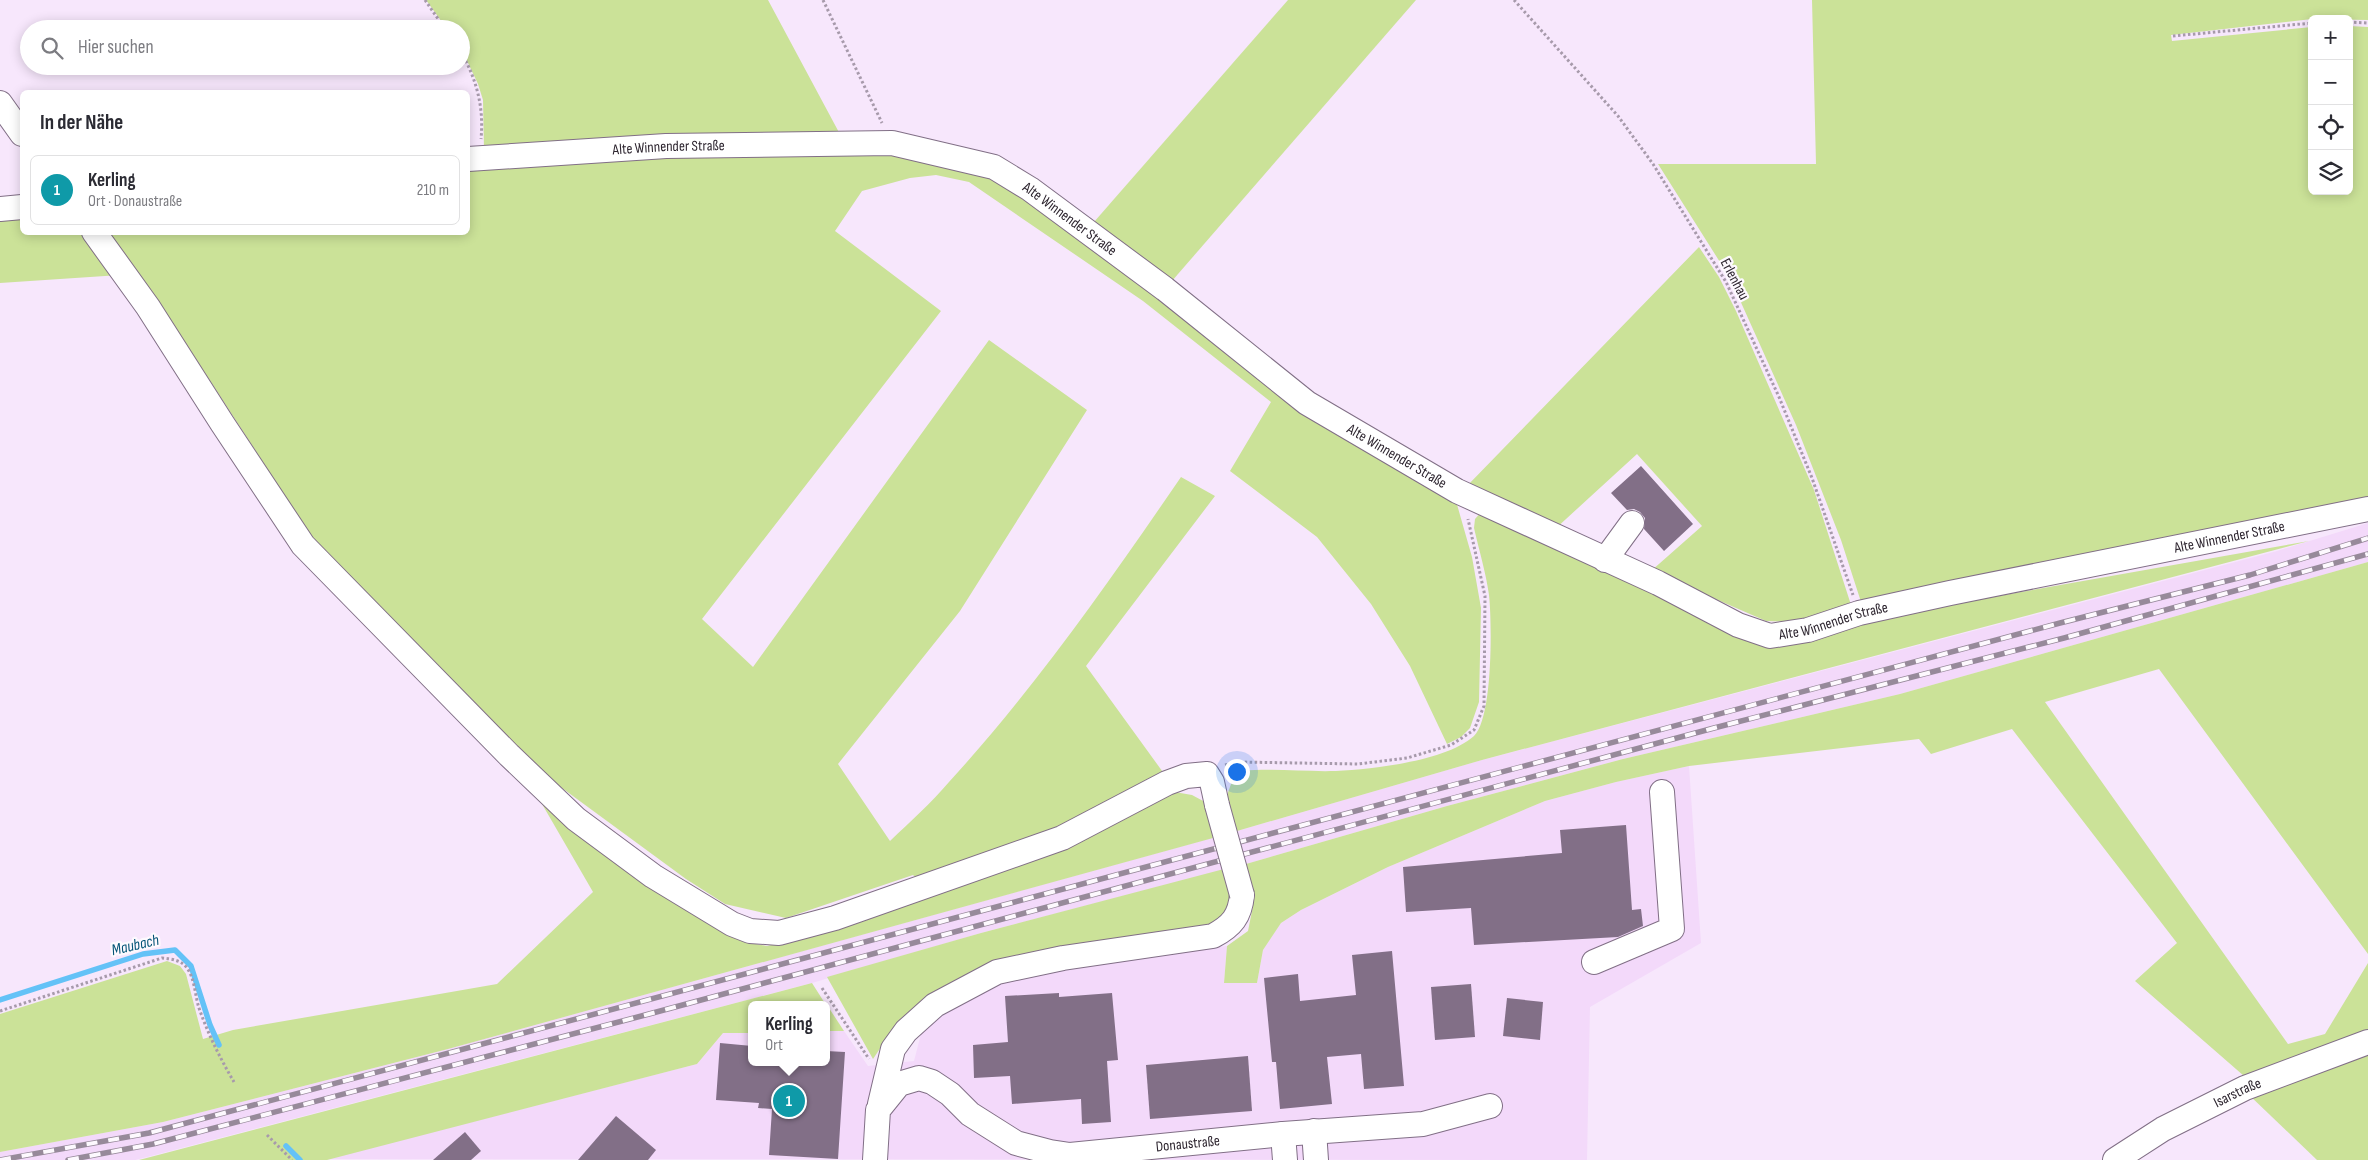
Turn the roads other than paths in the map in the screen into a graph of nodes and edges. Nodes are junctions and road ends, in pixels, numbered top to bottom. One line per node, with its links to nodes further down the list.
1 (0, 103): 2 (street)
2 (20, 131)
3 (473, 158): 9 (street, Alte Winnender Straße)
4 (20, 207): 5 (street)
5 (0, 209)
6 (96, 235): 14 (street, bridge)
7 (2368, 509): 9 (street, Alte Winnender Straße)
8 (1632, 523): 9 (street)
9 (1605, 560)
10 (1662, 792): 11 (street)
11 (1594, 962)
12 (2368, 1042): 20 (street, Isarstraße)
13 (1490, 1106): 15 (street, Donaustraße)
14 (878, 1110): 16 (street, Donaustraße); 17 (street)
15 (1314, 1131): 16 (street, Donaustraße); 19 (street)
16 (1283, 1134): 18 (street)
17 (875, 1160)
18 (1285, 1160)
19 (1316, 1160)
20 (2115, 1160)

